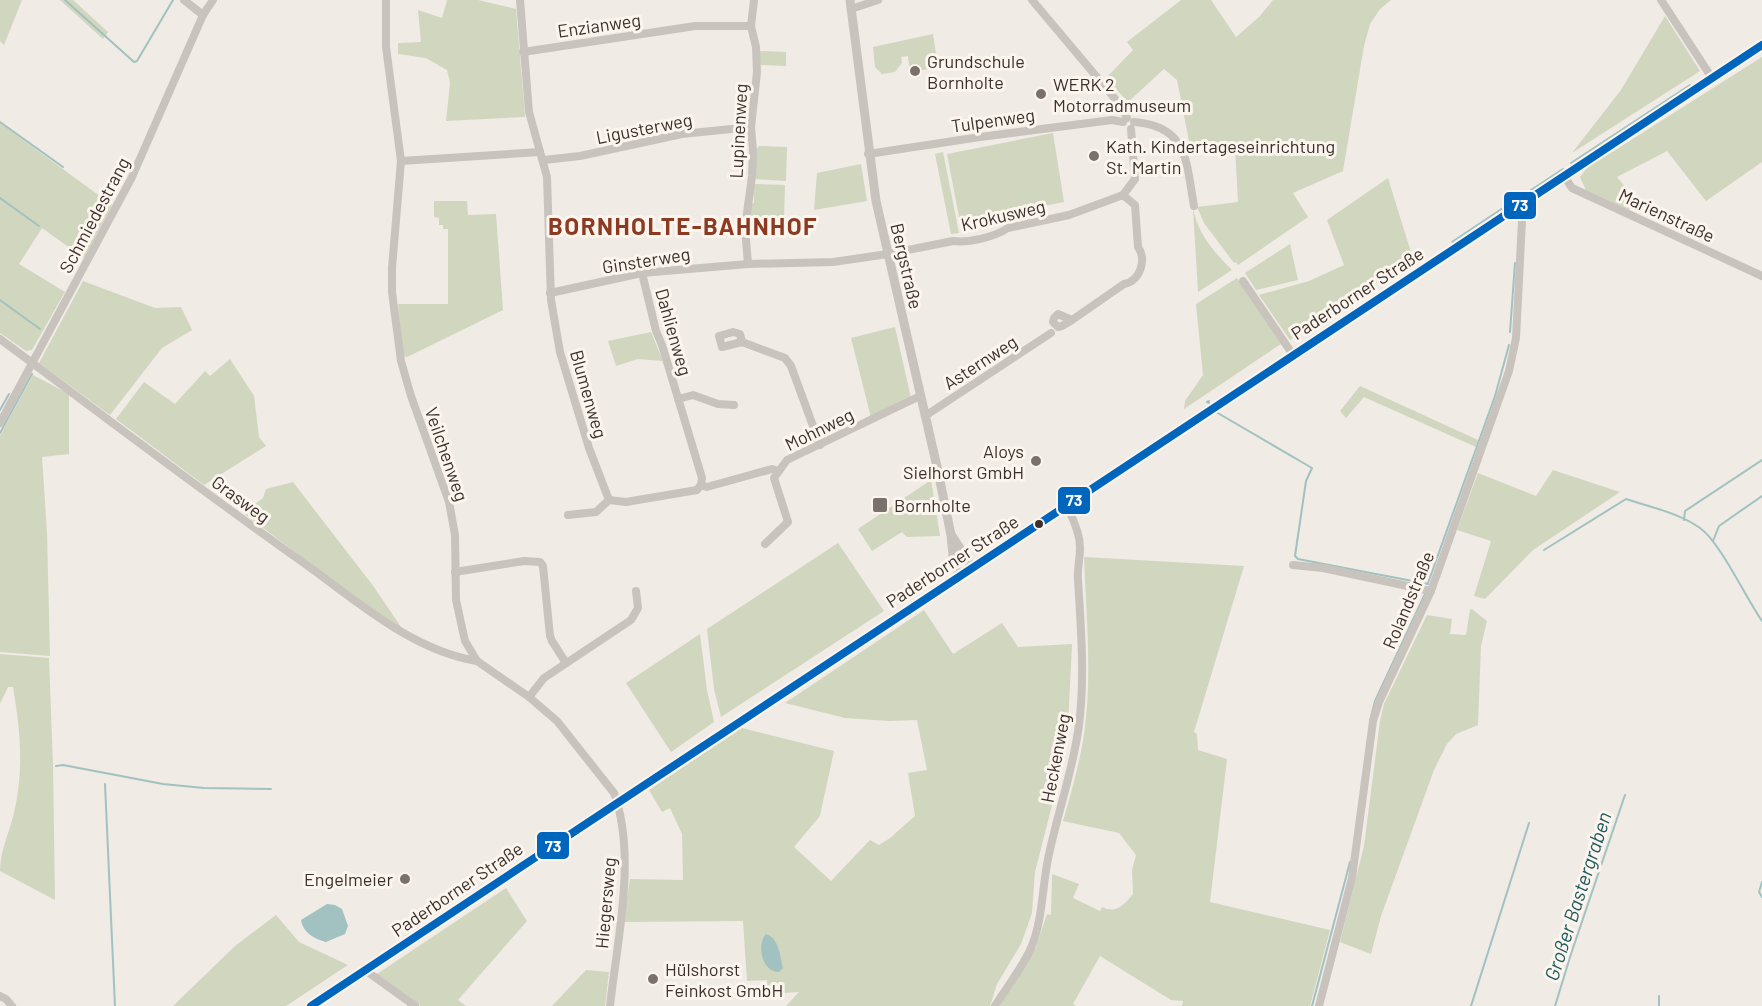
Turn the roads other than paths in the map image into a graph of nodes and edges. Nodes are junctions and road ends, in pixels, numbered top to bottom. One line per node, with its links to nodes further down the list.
1 (184, 0): 10 (street)
2 (213, 0): 10 (street, Schmiedestrang)
3 (386, 0): 20 (street, Veilchenweg)
4 (520, 0): 13 (street)
5 (754, 0): 11 (street, Lupinenweg)
6 (878, 0): 9 (street)
7 (1032, 0): 15 (street)
8 (1660, 0): 14 (street)
9 (850, 4): 18 (street, Bergstraße)
10 (203, 15): 36 (street, Schmiedestrang)
11 (752, 26): 13 (street, Enzianweg); 16 (street, Lupinenweg)
12 (1762, 45): 14 (main road, Paderborner Straße)
13 (523, 52): 17 (street)
14 (1712, 78): 21 (main road, Paderborner Straße)
15 (1129, 122): 18 (street, Tulpenweg); 22 (street); 23 (street, Tulpenweg)
16 (751, 127): 19 (street, Ligusterweg); 26 (street, Lupinenweg)
17 (540, 152): 19 (street); 20 (street)
18 (868, 154): 25 (street, Bergstraße)
19 (544, 160): 30 (street)
20 (401, 161): 52 (street, Veilchenweg)
21 (1564, 176): 24 (main road, Paderborner Straße); 28 (street, Marienstraße)
22 (1123, 195): 25 (street, Krokusweg); 31 (street)
23 (1194, 206)
24 (1516, 208): 35 (main road, Paderborner Straße); 55 (street, Rolandstraße)
25 (888, 254): 26 (street, Ginsterweg); 37 (street, Bergstraße)
26 (748, 264): 27 (street, Ginsterweg)
27 (642, 273): 30 (street, Ginsterweg); 38 (street, Dahlienweg)
28 (1762, 276)
29 (1243, 281): 35 (street)
30 (550, 293): 45 (street, Blumenweg)
31 (1072, 320)
32 (1051, 333): 40 (street, Asternweg)
33 (0, 339): 36 (street, Grasweg)
34 (742, 342): 42 (street)
35 (1293, 355): 46 (main road, Paderborner Straße)
36 (32, 363): 41 (street, Schmiedestrang); 56 (street, Grasweg)
37 (920, 396): 40 (street, Bergstraße); 42 (street, Mohnweg)
38 (678, 399): 39 (street, Dahlienweg); 44 (street, Dahlienweg)
39 (734, 405)
40 (925, 416): 48 (street, Bergstraße)
41 (0, 423)
42 (820, 445): 43 (street, Mohnweg)
43 (778, 471): 44 (street); 49 (street, Mohnweg)
44 (702, 485): 45 (street)
45 (609, 500): 47 (street)
46 (1066, 505): 51 (main road, Paderborner Straße); 66 (street, Heckenweg)
47 (568, 515)
48 (951, 536): 51 (street, Bergstraße); 53 (street, Bergstraße)
49 (765, 544)
50 (1293, 565): 55 (street)
51 (972, 567): 53 (main road, Paderborner Straße)
52 (455, 572): 56 (street, Veilchenweg); 57 (street)
53 (960, 575): 59 (main road, Paderborner Straße)
54 (636, 591): 57 (street)
55 (1431, 591): 67 (street, Rolandstraße)
56 (477, 661): 58 (street, Veilchenweg)
57 (566, 663): 58 (street)
58 (529, 697): 59 (street, Veilchenweg)
59 (618, 802): 60 (main road, Paderborner Straße); 65 (street, Hiegersweg)
60 (364, 970): 63 (main road, Paderborner Straße); 64 (street)
61 (0, 996): 62 (street)
62 (12, 1006)
63 (311, 1006)
64 (416, 1006)
65 (610, 1006)
66 (995, 1006)
67 (1319, 1006)

